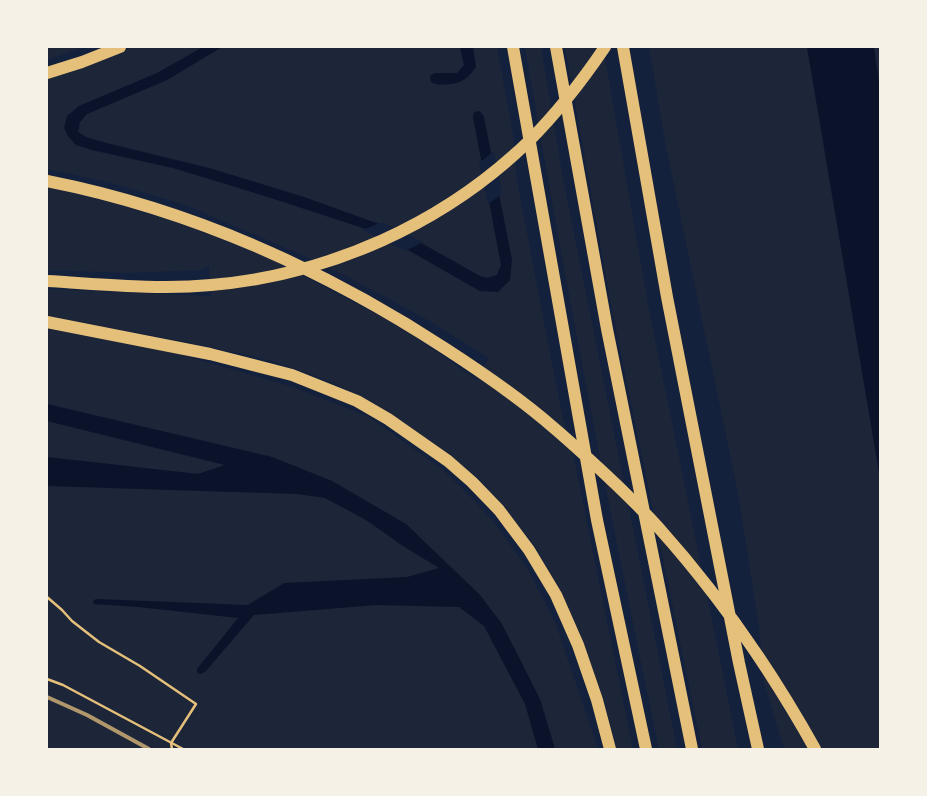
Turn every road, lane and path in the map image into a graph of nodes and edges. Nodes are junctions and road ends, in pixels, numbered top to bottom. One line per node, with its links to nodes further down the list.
1 (120, 47): 6 (highway)
2 (513, 47): 18 (highway)
3 (556, 47): 19 (highway)
4 (605, 47): 8 (highway)
5 (623, 47): 20 (highway)
6 (47, 72)
7 (47, 181): 21 (highway)
8 (47, 281)
9 (47, 322): 17 (highway)
10 (47, 597): 13 (path)
11 (47, 679): 13 (path)
12 (47, 697): 14 (street)
13 (172, 743): 15 (path); 16 (path)
14 (149, 749)
15 (172, 749)
16 (183, 749)
17 (610, 749)
18 (646, 749)
19 (692, 749)
20 (758, 749)
21 (815, 749)

